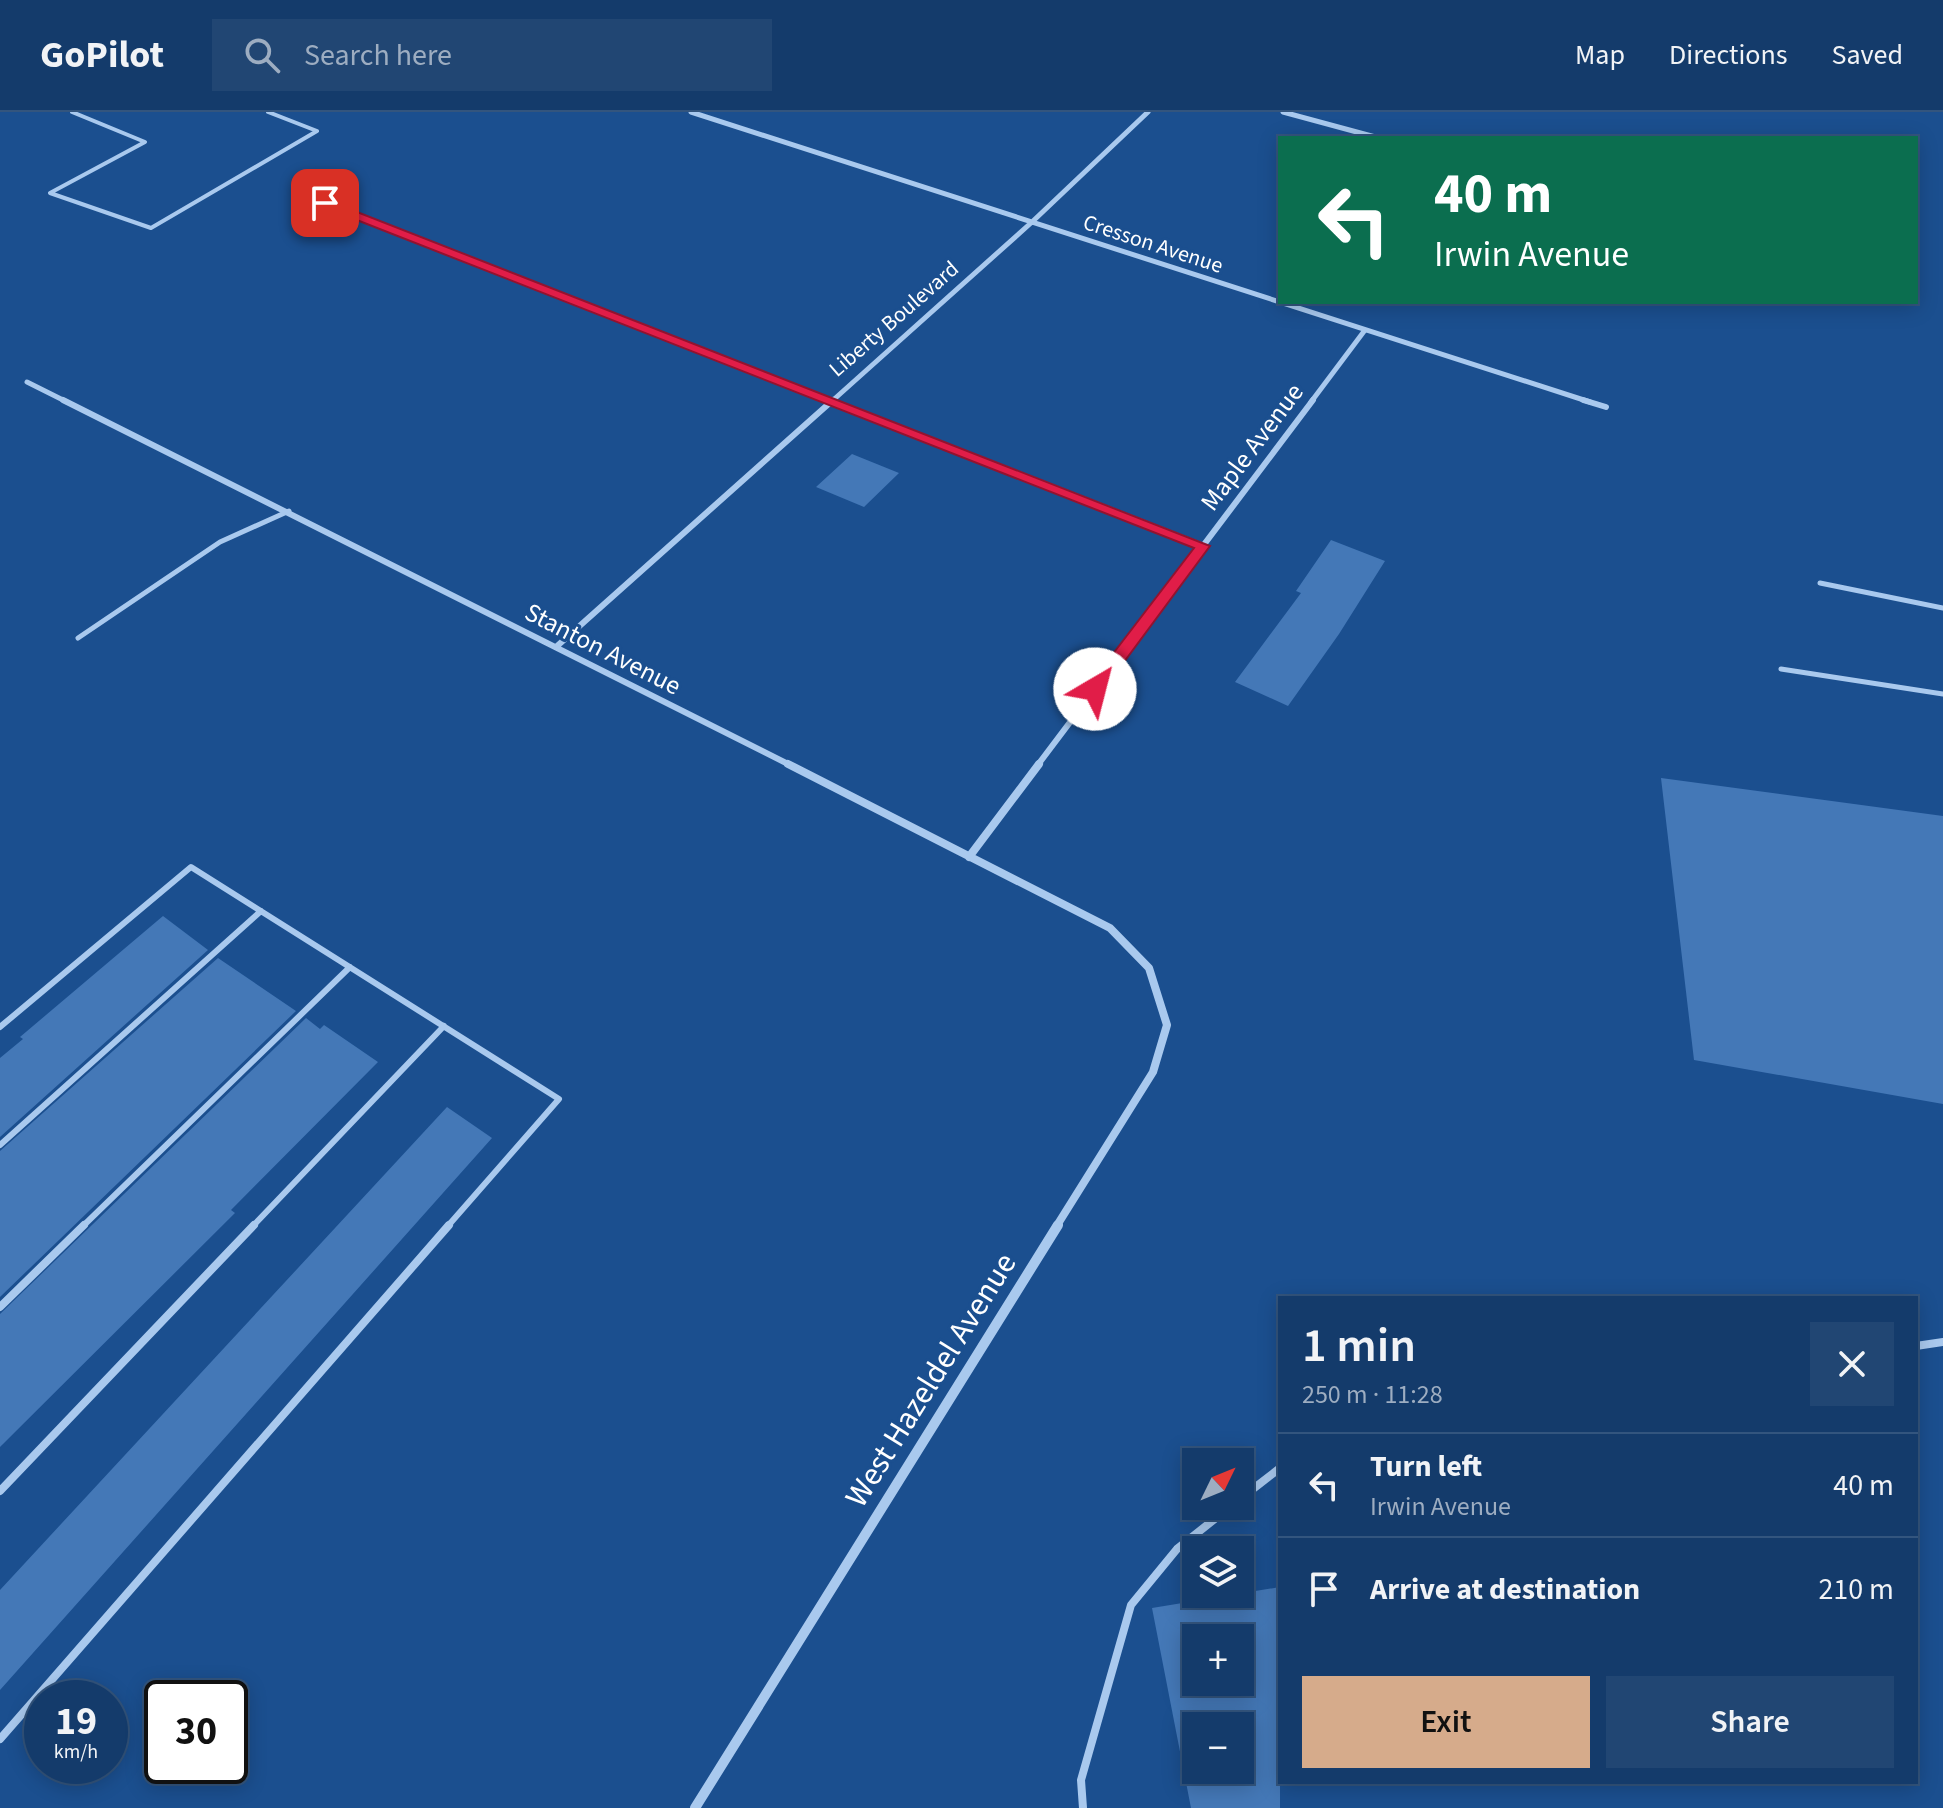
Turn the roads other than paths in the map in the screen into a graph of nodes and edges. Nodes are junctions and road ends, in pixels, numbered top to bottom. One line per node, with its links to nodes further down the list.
1 (72, 112): 2 (lane)
2 (268, 112)
3 (691, 112): 8 (street, Cresson Avenue)
4 (1148, 112): 8 (street, Liberty Boulevard)
5 (1283, 112): 6 (street)
6 (1372, 136)
7 (325, 203): 13 (street)
8 (1032, 222): 9 (street, Cresson Avenue); 13 (street, Liberty Boulevard)
9 (1278, 302)
10 (1285, 304): 11 (street, Cresson Avenue)
11 (1365, 330): 14 (street, Cresson Avenue); 16 (street, Maple Avenue)
12 (27, 382): 15 (street, Stanton Avenue)
13 (829, 400): 16 (street); 20 (street, Liberty Boulevard)
14 (1606, 407)
15 (289, 511): 19 (lane); 20 (street, Stanton Avenue)
16 (1203, 546): 23 (street, Maple Avenue)
17 (1820, 583): 18 (lane)
18 (1943, 608)
19 (78, 638)
20 (556, 647): 23 (street, Stanton Avenue)
21 (1781, 669): 22 (lane)
22 (1943, 694)
23 (969, 857): 26 (street, Stanton Avenue)
24 (261, 911): 25 (lane); 28 (lane); 29 (lane)
25 (350, 967): 27 (lane); 30 (lane)
26 (1149, 968): 38 (street, West Hazeldel Avenue)
27 (444, 1026): 35 (lane); 37 (lane)
28 (0, 1027)
29 (0, 1145)
30 (0, 1307)
31 (1943, 1342): 32 (lane)
32 (1918, 1346)
33 (1278, 1470): 34 (lane)
34 (1254, 1488)
35 (0, 1491)
36 (1213, 1520): 39 (lane)
37 (0, 1739)
38 (695, 1808)
39 (1083, 1808)

